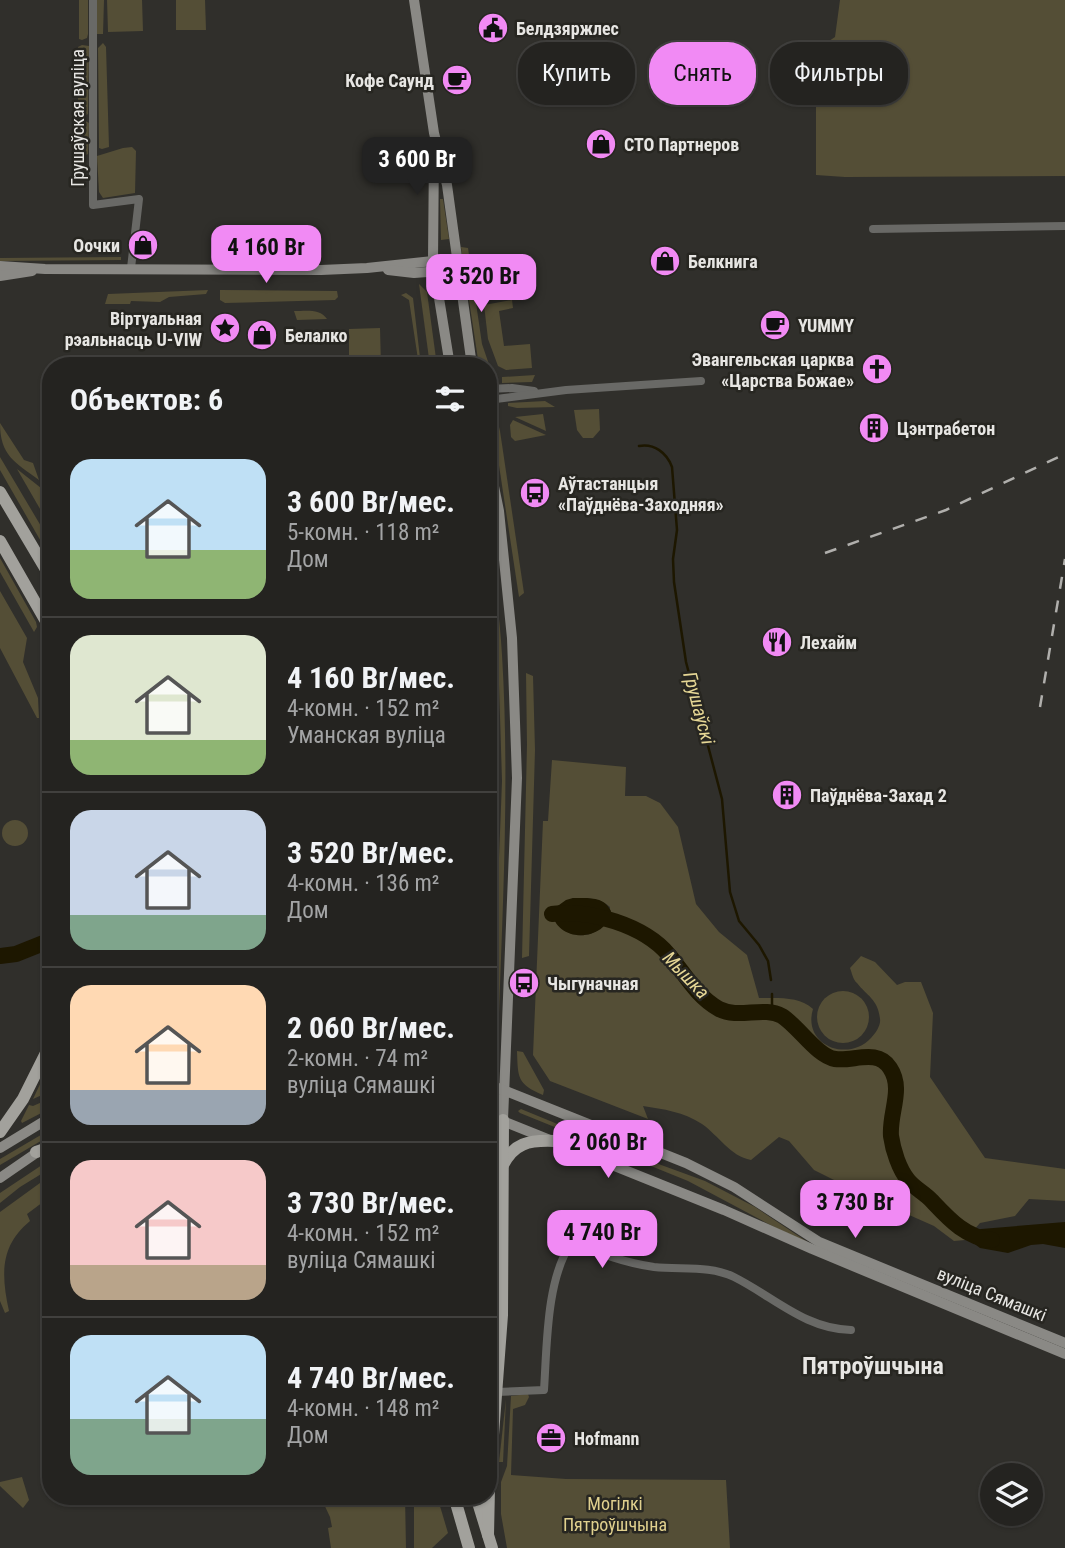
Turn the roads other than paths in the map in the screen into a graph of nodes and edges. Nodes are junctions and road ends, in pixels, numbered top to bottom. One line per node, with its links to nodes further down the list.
1 (93, 0): 9 (street, Грушаўская вуліца)
2 (414, 0): 3 (main road)
3 (434, 133): 7 (main road); 8 (main road)
4 (1065, 226): 5 (street)
5 (873, 229)
6 (0, 266): 10 (main road)
7 (459, 266): 8 (main road); 13 (main road)
8 (434, 267): 9 (main road); 12 (main road)
9 (131, 268): 10 (main road)
10 (45, 269): 11 (main road)
11 (0, 276)
12 (449, 357)
13 (471, 357)
14 (701, 381): 16 (street)
15 (497, 389): 16 (street)
16 (540, 392): 17 (street)
17 (497, 399)
18 (0, 492): 21 (main road)
19 (497, 501): 25 (main road)
20 (0, 541): 22 (main road)
21 (42, 563)
22 (42, 613)
23 (42, 1060): 29 (main road)
24 (497, 1087): 25 (main road, вуліца Сямашкі)
25 (504, 1089): 27 (main road); 37 (main road, вуліца Сямашкі)
26 (497, 1118): 27 (main road, вуліца Сямашкі)
27 (503, 1120): 30 (main road, вуліца Сямашкі); 34 (main road)
28 (42, 1122): 31 (main road)
29 (0, 1132)
30 (554, 1141): 34 (main road); 38 (main road, вуліца Сямашкі)
31 (0, 1148)
32 (42, 1150): 33 (main road)
33 (36, 1152): 35 (main road)
34 (501, 1168): 39 (main road)
35 (0, 1178)
36 (851, 1330): 39 (street)
37 (1065, 1343)
38 (1065, 1354)
39 (497, 1392)
40 (457, 1505): 44 (main road)
41 (480, 1505): 43 (main road)
42 (489, 1505): 43 (main road)
43 (490, 1541)
44 (469, 1548)

